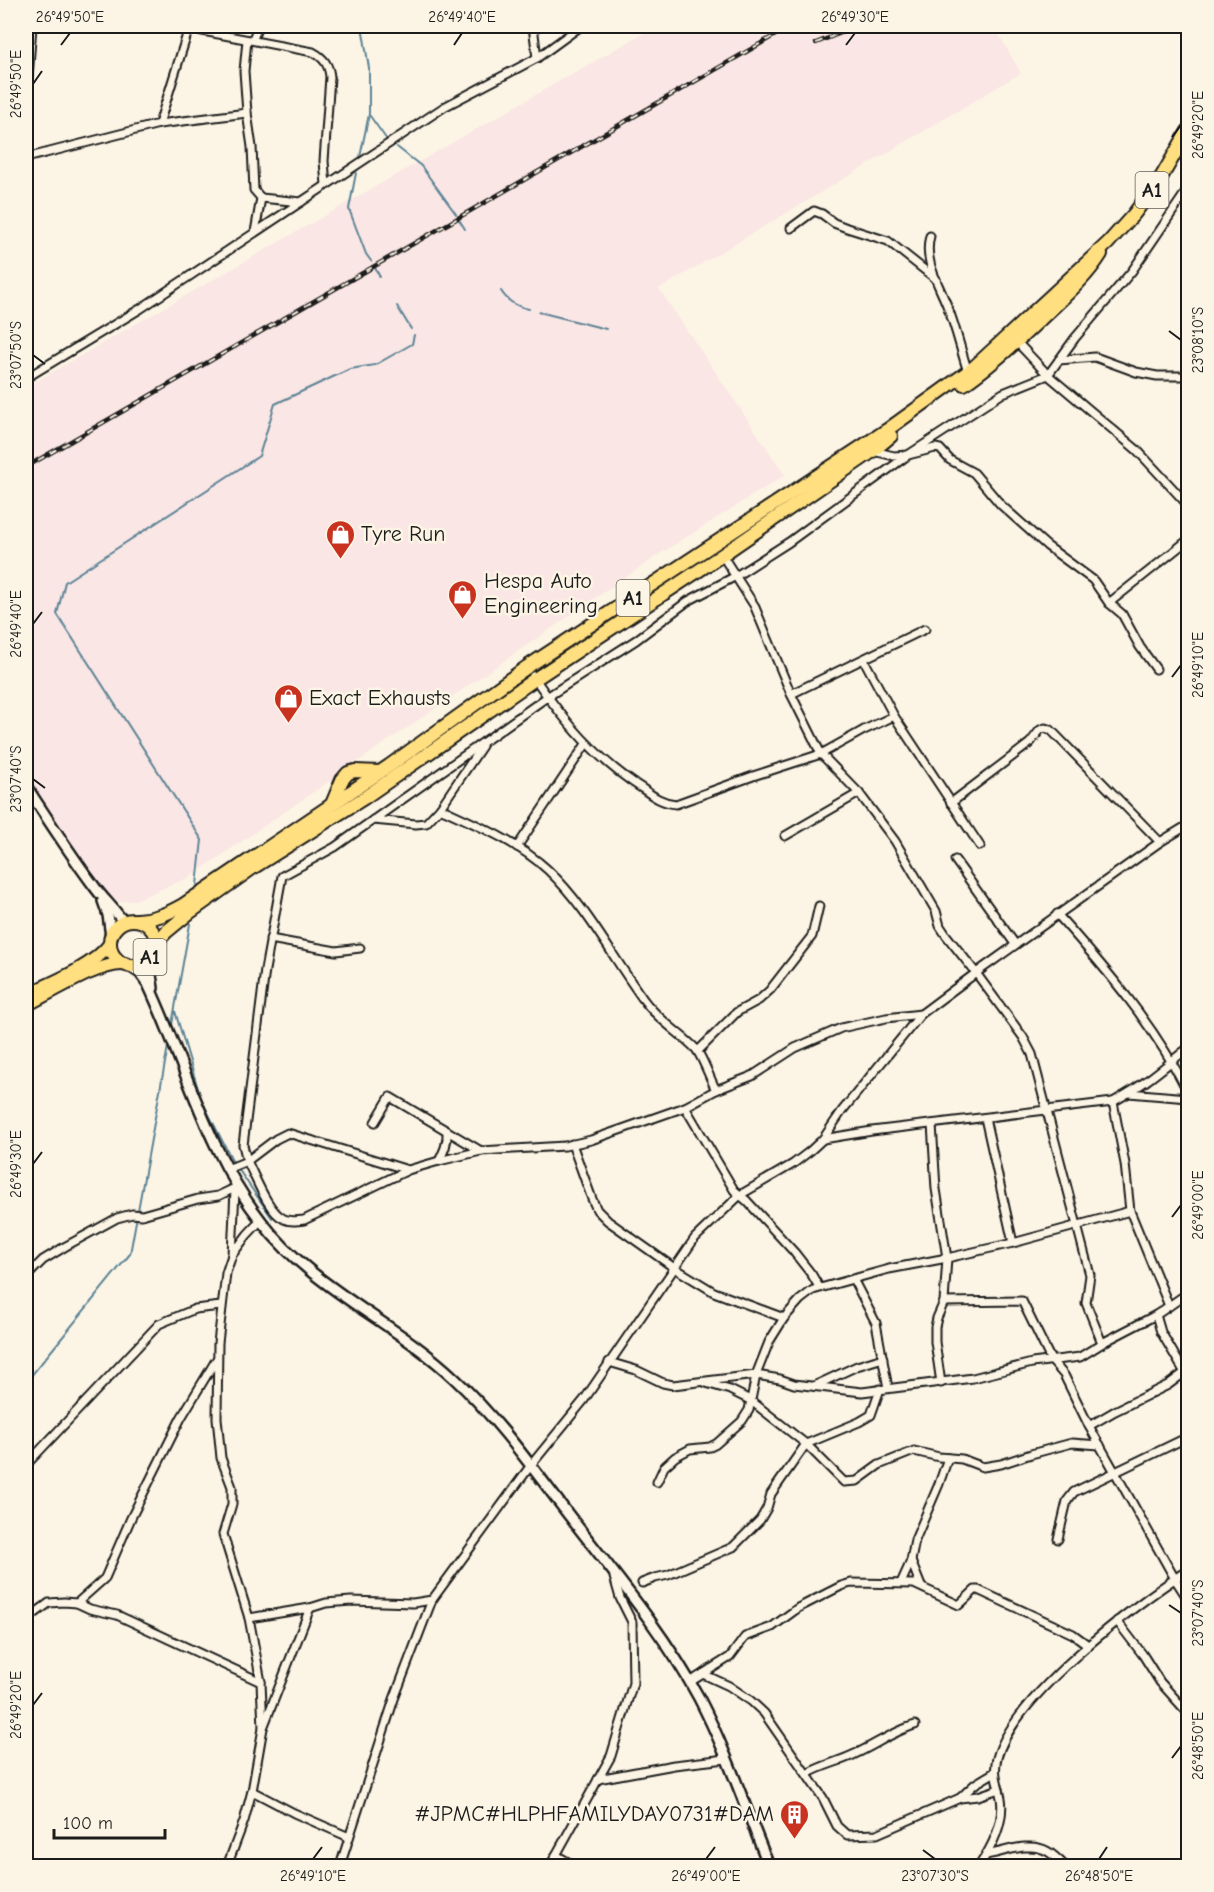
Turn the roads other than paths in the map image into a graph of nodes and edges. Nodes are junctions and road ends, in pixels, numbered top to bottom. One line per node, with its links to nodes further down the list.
1 (32, 26): 9 (street)
2 (176, 26): 6 (street)
3 (258, 26): 7 (street)
4 (532, 26): 8 (street)
5 (581, 26): 8 (street)
6 (189, 28): 7 (street); 11 (street)
7 (250, 40): 10 (street); 14 (street)
8 (537, 58): 14 (street)
9 (26, 104)
10 (247, 113): 11 (street); 16 (street)
11 (159, 124): 13 (street)
12 (1188, 131): 22 (highway, A1)
13 (26, 158)
14 (326, 185): 17 (street)
15 (1188, 189): 23 (street)
16 (261, 198): 17 (street); 19 (street)
17 (301, 202): 19 (street)
18 (791, 228): 21 (street)
19 (255, 232): 27 (street)
20 (930, 236): 21 (street)
21 (936, 279): 24 (street)
22 (1014, 339): 24 (highway, A1); 25 (street); 28 (highway, A1)
23 (1059, 360): 25 (street); 26 (street)
24 (968, 372): 37 (highway, A1)
25 (1048, 375): 29 (street); 30 (street)
26 (1188, 376)
27 (26, 378)
28 (873, 451): 29 (street); 32 (highway, A1)
29 (908, 455): 33 (street); 34 (street)
30 (1188, 506)
31 (1188, 540): 34 (street)
32 (722, 555): 33 (street); 39 (highway, A1)
33 (736, 576): 40 (street); 41 (street)
34 (1109, 603): 38 (street)
35 (924, 629): 36 (street)
36 (864, 660): 40 (street); 42 (street)
37 (527, 667): 39 (street); 60 (highway, A1)
38 (1156, 669)
39 (535, 679): 41 (street); 66 (highway, A1)
40 (791, 694): 45 (street)
41 (547, 697): 43 (street); 44 (street)
42 (894, 716): 45 (street); 48 (street)
43 (485, 741): 49 (street); 50 (street)
44 (586, 744): 45 (street); 55 (street)
45 (821, 754): 47 (street)
46 (26, 786): 57 (street)
47 (859, 792): 52 (street); 68 (street)
48 (951, 803): 53 (street); 54 (street)
49 (440, 808): 50 (street); 55 (street)
50 (373, 820): 62 (street)
51 (1188, 825): 53 (street)
52 (785, 836)
53 (1160, 842): 59 (street)
54 (980, 846)
55 (517, 847): 74 (street)
56 (956, 860): 64 (street)
57 (101, 896): 61 (street); 63 (street)
58 (819, 906): 74 (street)
59 (1057, 914): 64 (street); 75 (street)
60 (137, 920): 61 (highway, A1); 66 (highway, A1)
61 (123, 922): 63 (highway, A1)
62 (270, 939): 65 (street); 90 (street)
63 (111, 940): 67 (highway, A1); 69 (highway, A1)
64 (1015, 944): 68 (street)
65 (360, 948)
66 (154, 949): 67 (highway, A1); 70 (street)
67 (127, 964): 70 (street); 71 (highway, A1)
68 (976, 973): 72 (street); 82 (street)
69 (26, 995)
70 (155, 999): 92 (street)
71 (26, 1005)
72 (921, 1014): 76 (street); 87 (street)
73 (1188, 1048): 75 (street)
74 (698, 1051): 76 (street)
75 (1173, 1060): 77 (street); 78 (street)
76 (716, 1090): 81 (street)
77 (1188, 1092)
78 (1129, 1094): 79 (street); 80 (street)
79 (1188, 1098)
80 (1113, 1102): 82 (street); 96 (street)
81 (685, 1107): 88 (street); 95 (street)
82 (1047, 1110): 83 (street); 98 (street)
83 (985, 1118): 85 (street); 99 (street)
84 (375, 1122): 86 (street)
85 (932, 1124): 87 (street); 101 (street)
86 (447, 1131): 89 (street); 91 (street)
87 (823, 1139): 95 (street)
88 (572, 1144): 89 (street); 102 (street)
89 (481, 1151): 91 (street)
90 (247, 1161): 92 (street); 93 (street); 93 (street)
91 (439, 1161): 93 (street)
92 (227, 1169): 94 (street)
93 (408, 1170)
94 (236, 1188): 97 (street); 100 (street); 103 (street)
95 (740, 1195): 102 (street); 105 (street)
96 (1130, 1211): 98 (street); 109 (street)
97 (260, 1221): 100 (street); 130 (street)
98 (1076, 1226): 99 (street); 112 (street)
99 (1013, 1243): 101 (street)
100 (232, 1255): 108 (street)
101 (947, 1258): 104 (street); 107 (street)
102 (673, 1267): 111 (street); 116 (street)
103 (26, 1277)
104 (853, 1279): 105 (street); 113 (street)
105 (819, 1287): 111 (street)
106 (1188, 1293): 109 (street)
107 (944, 1302): 115 (street); 120 (street)
108 (221, 1306): 114 (street); 129 (street)
109 (1169, 1306): 110 (street)
110 (1156, 1315): 112 (street); 117 (street)
111 (784, 1318): 118 (street)
112 (1102, 1343): 115 (street)
113 (883, 1358): 121 (street); 122 (street)
114 (217, 1359): 143 (street); 145 (street)
115 (1051, 1360): 120 (street); 124 (street)
116 (609, 1362): 119 (street); 130 (street)
117 (1187, 1373): 124 (street)
118 (756, 1375): 119 (street); 121 (street); 123 (street)
119 (703, 1382): 123 (street)
120 (941, 1383): 122 (street)
121 (812, 1387): 122 (street)
122 (884, 1389): 126 (street)
123 (750, 1400): 126 (street); 132 (street)
124 (1089, 1426): 127 (street)
125 (1188, 1437): 131 (street)
126 (806, 1444): 128 (street); 138 (street)
127 (1100, 1445): 128 (street); 131 (street)
128 (948, 1458): 134 (street)
129 (26, 1466)
130 (531, 1466): 136 (street); 142 (street)
131 (1116, 1473): 133 (street); 137 (street)
132 (657, 1482)
133 (1058, 1539)
134 (911, 1562): 139 (street); 140 (street)
135 (1188, 1570): 137 (street)
136 (612, 1571): 151 (street); 158 (street)
137 (1175, 1579): 141 (street); 147 (street)
138 (642, 1583)
139 (901, 1583): 140 (street); 149 (street)
140 (921, 1586): 148 (street)
141 (1188, 1599)
142 (432, 1600): 144 (street); 162 (street)
143 (77, 1603): 146 (street); 150 (street)
144 (310, 1608): 145 (street); 154 (street)
145 (249, 1618): 150 (street)
146 (26, 1620)
147 (1117, 1621): 148 (street); 152 (street)
148 (1088, 1646): 156 (street)
149 (703, 1674): 151 (street); 157 (street)
150 (261, 1682): 154 (street)
151 (690, 1682): 155 (street)
152 (1188, 1713)
153 (915, 1725): 157 (street)
154 (263, 1728): 160 (street)
155 (726, 1759): 158 (street); 169 (street)
156 (994, 1772): 159 (street); 161 (street)
157 (807, 1774): 161 (street)
158 (598, 1779): 163 (street)
159 (999, 1789): 161 (street); 164 (street)
160 (252, 1791): 162 (street); 165 (street)
161 (960, 1798)
162 (349, 1837): 166 (street)
163 (556, 1855): 167 (street); 168 (street)
164 (986, 1855): 170 (street); 171 (street)
165 (230, 1866)
166 (340, 1866)
167 (550, 1866)
168 (575, 1866)
169 (769, 1866)
170 (979, 1866)
171 (1065, 1866)

